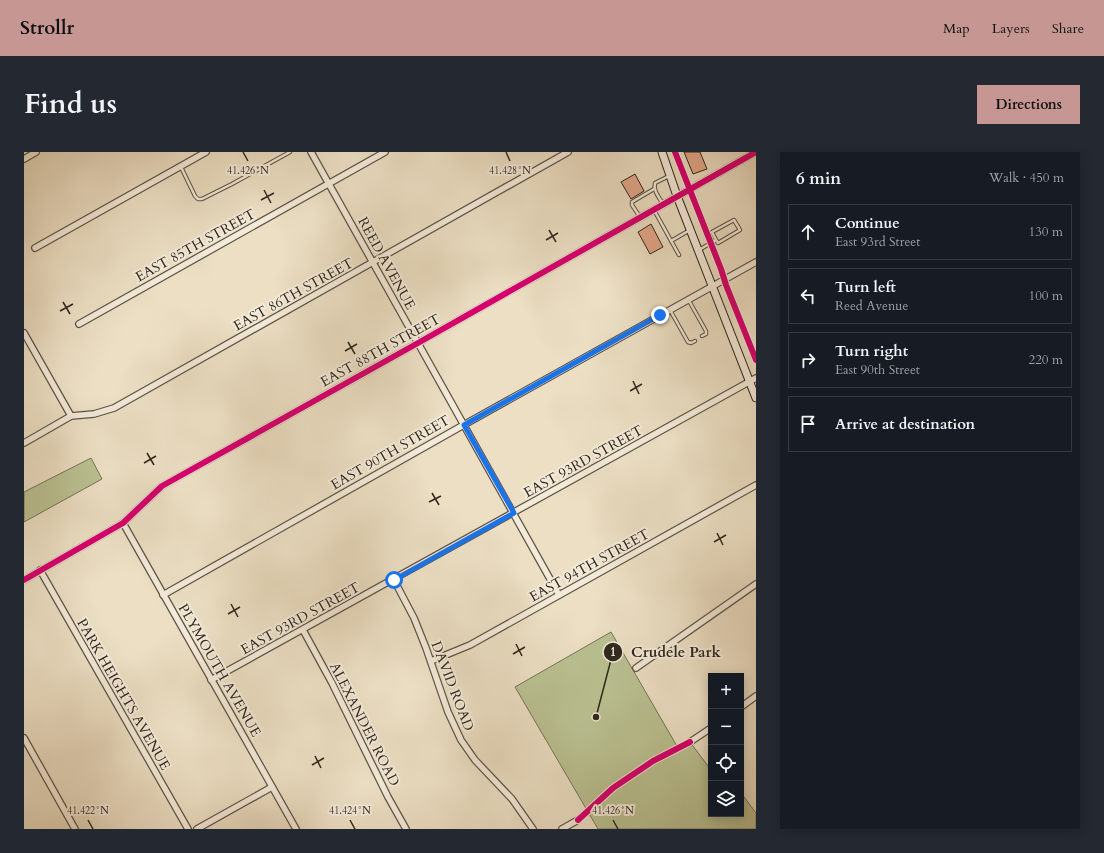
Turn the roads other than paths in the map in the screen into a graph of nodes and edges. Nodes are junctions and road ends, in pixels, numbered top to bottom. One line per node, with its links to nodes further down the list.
1 (206, 152): 10 (street)
2 (290, 152): 10 (lane)
3 (311, 152): 12 (street, REED AVENUE)
4 (385, 152): 12 (street, EAST 85TH STREET)
5 (568, 152): 24 (street, EAST 86TH STREET)
6 (662, 152): 11 (street)
7 (756, 152): 14 (street, EAST 88TH STREET)
8 (31, 153): 9 (street)
9 (24, 159)
10 (180, 166): 21 (street)
11 (670, 176): 13 (lane); 14 (street)
12 (329, 183): 24 (street, REED AVENUE); 29 (street, EAST 85TH STREET)
13 (654, 189): 15 (lane); 17 (lane)
14 (677, 196): 15 (street, EAST 88TH STREET); 18 (street)
15 (663, 204): 16 (street, EAST 88TH STREET)
16 (654, 209): 17 (street, EAST 88TH STREET); 20 (lane)
17 (640, 217): 33 (street, EAST 88TH STREET)
18 (690, 230): 20 (lane); 22 (street)
19 (716, 240): 19 (lane); 22 (lane)
20 (671, 241): 23 (lane)
21 (35, 248)
22 (699, 250): 26 (street)
23 (679, 255)
24 (373, 262): 33 (street, REED AVENUE); 36 (street, EAST 86TH STREET)
25 (756, 262): 26 (street, EAST 90TH STREET)
26 (713, 285): 27 (street, EAST 90TH STREET); 34 (street)
27 (688, 299): 28 (street, EAST 90TH STREET); 31 (lane)
28 (670, 309): 32 (lane); 37 (street, EAST 90TH STREET)
29 (79, 324)
30 (24, 333): 36 (street)
31 (702, 336)
32 (695, 341)
33 (418, 343): 37 (street, REED AVENUE); 41 (street, EAST 88TH STREET)
34 (753, 380): 35 (street); 40 (street, EAST 93RD STREET)
35 (756, 398)
36 (71, 416): 38 (street, EAST 86TH STREET)
37 (464, 425): 40 (street, REED AVENUE); 46 (street, EAST 90TH STREET)
38 (24, 443)
39 (756, 485): 47 (street, EAST 94TH STREET)
40 (514, 513): 44 (street, EAST 93RD STREET); 47 (street, REED AVENUE)
41 (123, 523): 42 (street, EAST 88TH STREET); 46 (street, PLYMOUTH AVENUE)
42 (40, 570): 43 (street, EAST 88TH STREET); 60 (street, PARK HEIGHTS AVENUE)
43 (24, 580)
44 (394, 580): 48 (street, EAST 93RD STREET); 49 (street, DAVID ROAD)
45 (756, 584): 50 (street)
46 (163, 595): 51 (street, PLYMOUTH AVENUE)
47 (559, 595): 49 (street, EAST 94TH STREET)
48 (303, 630): 51 (street, EAST 93RD STREET); 63 (street, ALEXANDER ROAD)
49 (431, 661): 64 (street, DAVID ROAD)
50 (636, 668)
51 (211, 680): 57 (street, PLYMOUTH AVENUE)
52 (756, 696): 53 (street)
53 (744, 705)
54 (708, 730): 56 (street)
55 (24, 738): 59 (street)
56 (690, 742)
57 (272, 787): 61 (street); 62 (street, PLYMOUTH AVENUE)
58 (578, 820): 65 (street)
59 (75, 829)
60 (188, 829)
61 (197, 829)
62 (296, 829)
63 (406, 829)
64 (533, 829)
65 (562, 829)

